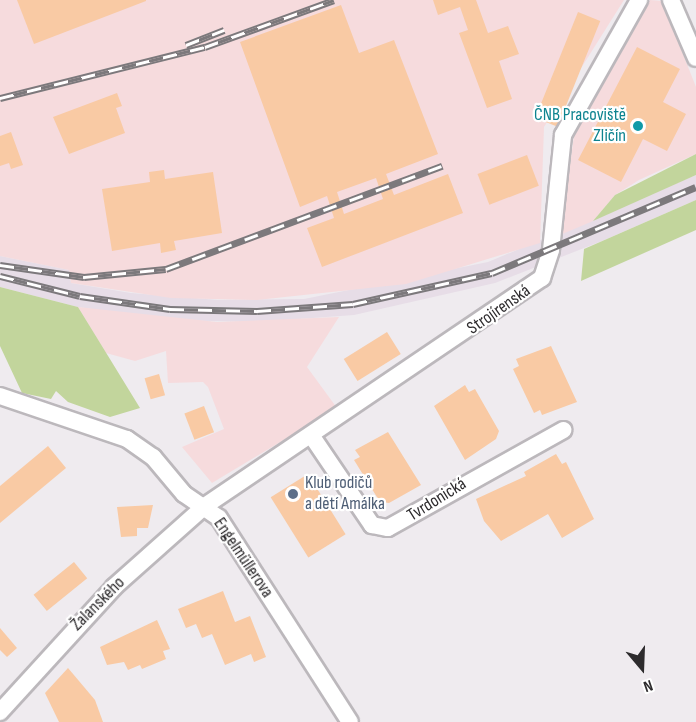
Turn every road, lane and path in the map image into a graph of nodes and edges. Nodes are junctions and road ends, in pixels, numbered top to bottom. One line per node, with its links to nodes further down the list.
1 (639, 0): 6 (street, Strojírenská)
2 (672, 0): 3 (street)
3 (696, 58)
4 (0, 396): 7 (street, Engelmüllerova)
5 (563, 430): 6 (street, Tvrdonická)
6 (311, 435): 7 (street, Strojírenská)
7 (205, 506): 8 (street, Žalanského); 9 (street, Engelmüllerova)
8 (0, 712)
9 (350, 722)

